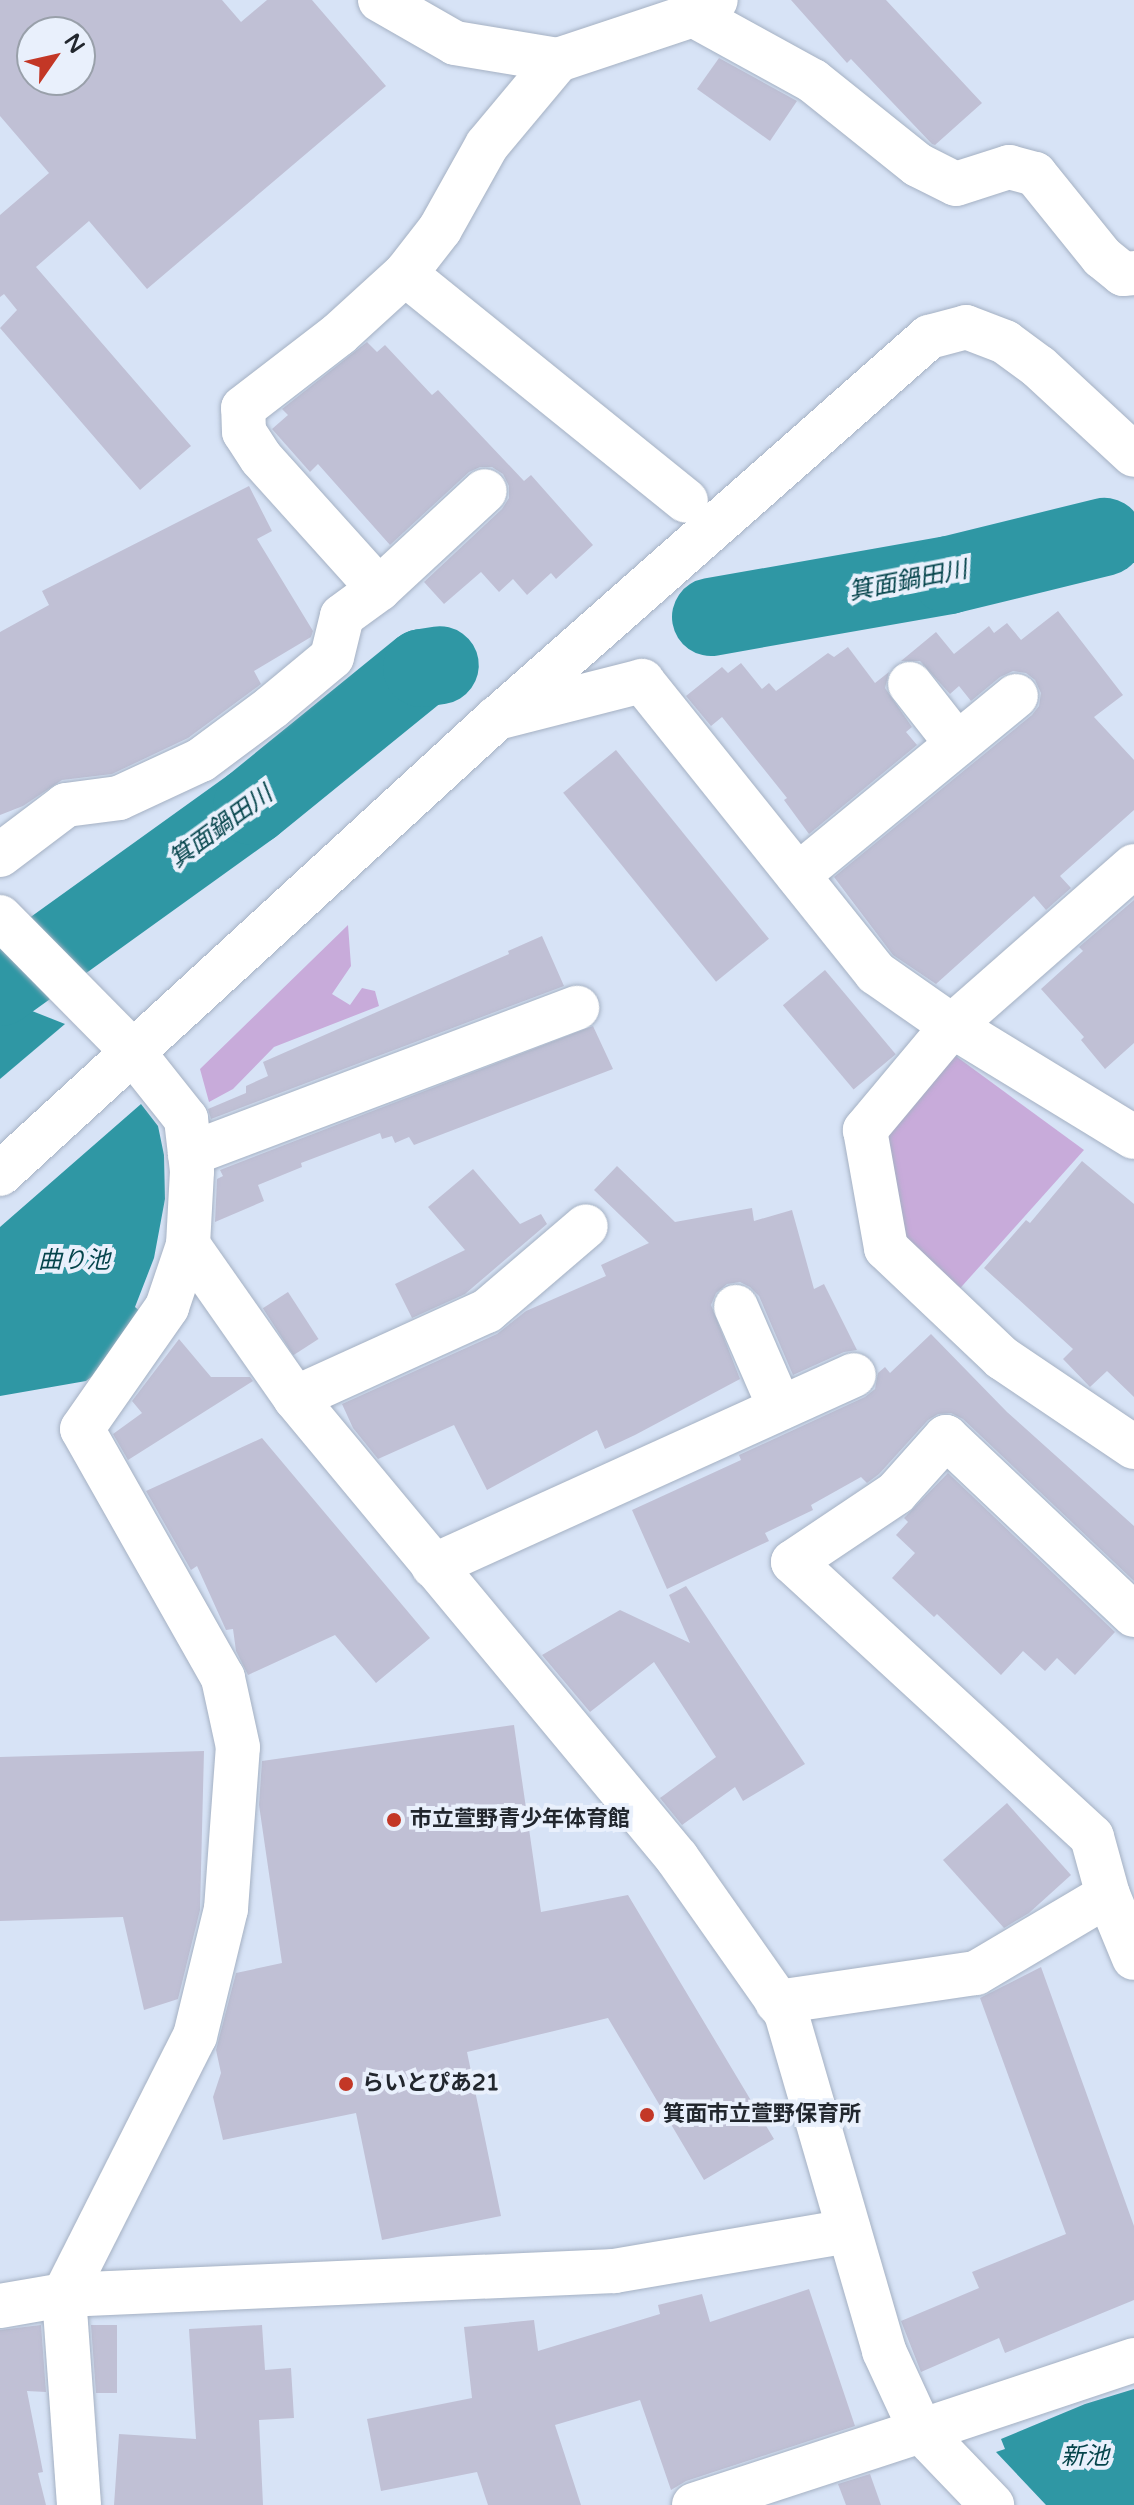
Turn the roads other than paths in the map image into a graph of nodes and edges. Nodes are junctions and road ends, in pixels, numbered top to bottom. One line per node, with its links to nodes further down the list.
1 (380, 0): 3 (street)
2 (704, 8): 3 (street); 5 (street)
3 (558, 60): 4 (street)
4 (405, 274): 8 (street); 9 (street)
5 (1130, 279)
6 (1134, 455): 12 (street)
7 (485, 491): 9 (street)
8 (686, 501)
9 (379, 589): 14 (street)
10 (910, 684): 13 (street)
11 (1016, 696): 13 (street)
12 (497, 718): 16 (street); 20 (street)
13 (957, 744): 16 (street)
14 (0, 855)
15 (1134, 866): 19 (street)
16 (798, 875): 19 (street)
17 (12, 929): 20 (street)
18 (577, 1008): 22 (street)
19 (952, 1026): 21 (street); 30 (street)
20 (132, 1051): 22 (street); 23 (street)
21 (1134, 1137)
22 (190, 1154): 25 (street)
23 (0, 1174)
24 (586, 1226): 28 (street)
25 (188, 1245): 28 (street); 37 (street)
26 (736, 1307): 29 (street)
27 (854, 1375): 29 (street)
28 (295, 1398): 31 (street)
29 (780, 1408): 31 (street)
30 (1134, 1447)
31 (433, 1566): 35 (street)
32 (1134, 1615): 33 (street)
33 (1108, 1895): 34 (street); 35 (street)
34 (1134, 1958)
35 (777, 2002): 36 (street)
36 (849, 2231): 37 (street); 40 (street)
37 (64, 2295): 38 (street); 42 (street)
38 (0, 2306)
39 (1134, 2360): 40 (street)
40 (921, 2431): 41 (street); 43 (street)
41 (700, 2504)
42 (79, 2505)
43 (992, 2505)

